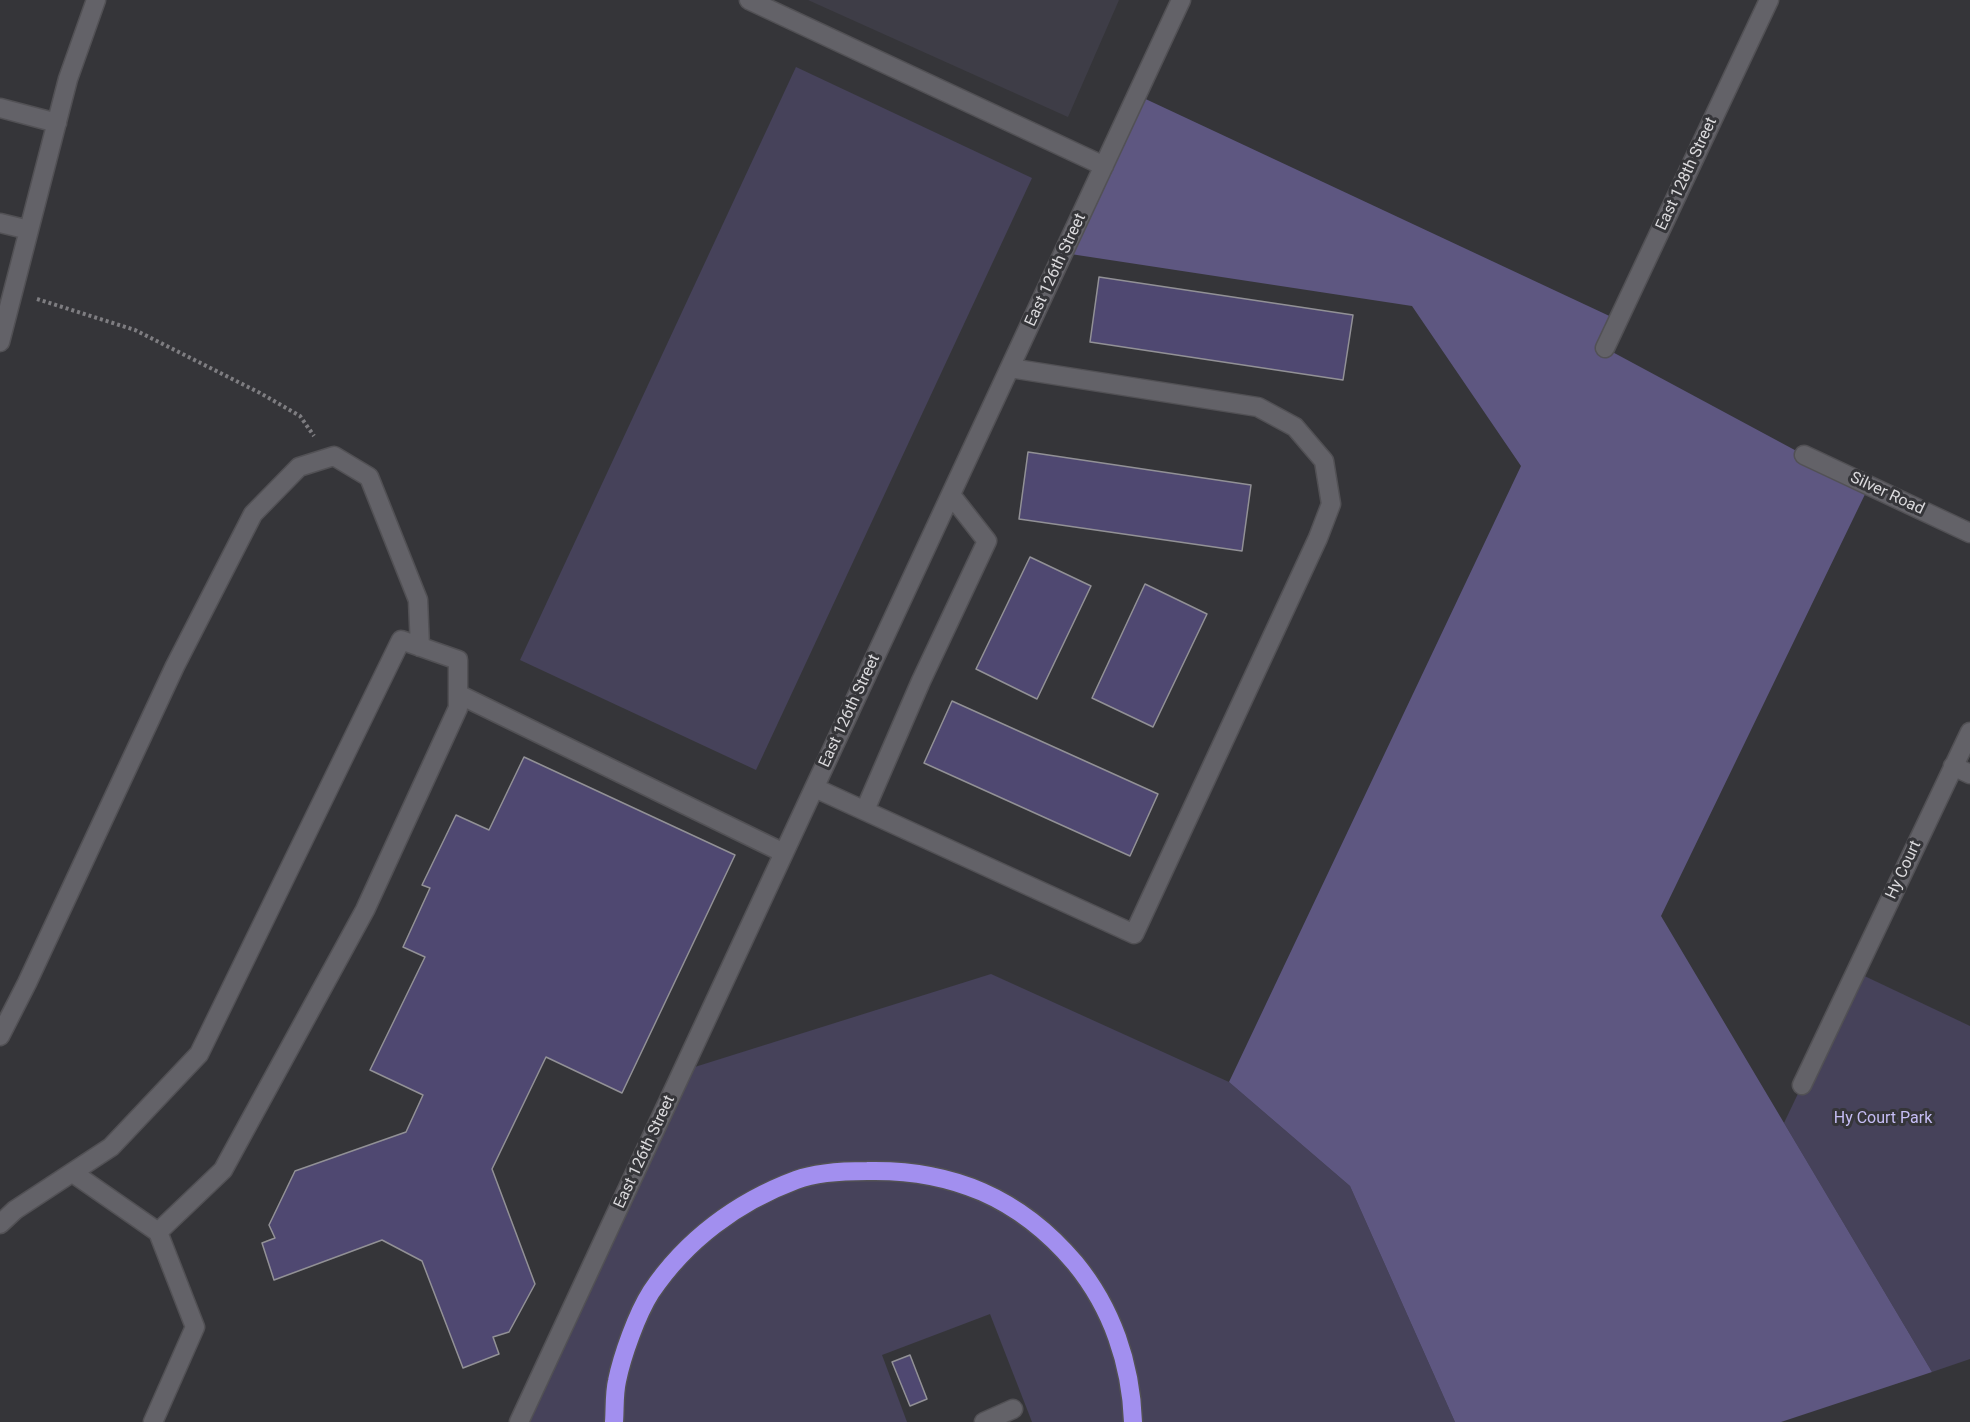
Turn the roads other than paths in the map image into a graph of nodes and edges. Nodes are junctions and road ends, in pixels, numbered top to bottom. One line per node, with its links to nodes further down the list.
1 (96, 0): 6 (street)
2 (749, 0): 7 (street)
3 (1182, 0): 7 (street, East 126th Street)
4 (1769, 0): 11 (street, East 128th Street)
5 (0, 108): 6 (street)
6 (57, 123): 9 (street)
7 (1104, 166): 12 (street, East 126th Street)
8 (0, 223): 9 (street)
9 (29, 230): 10 (street)
10 (0, 342)
11 (1605, 348)
12 (1010, 368): 14 (street, East 126th Street); 22 (street)
13 (1804, 455): 15 (street, Silver Road)
14 (951, 495): 21 (street, East 126th Street); 22 (street)
15 (1970, 533)
16 (420, 647): 17 (street); 24 (street); 26 (street)
17 (458, 694): 23 (street); 28 (street)
18 (1970, 732): 19 (street, Hy Court)
19 (1953, 766): 20 (street); 25 (street, Hy Court)
20 (1970, 774)
21 (815, 788): 22 (street); 23 (street, East 126th Street)
22 (865, 810)
23 (784, 853): 31 (street, East 126th Street)
24 (0, 1036)
25 (1802, 1085)
26 (72, 1173): 27 (street); 28 (street)
27 (0, 1224)
28 (158, 1232): 30 (street)
29 (1012, 1409): 33 (street)
30 (153, 1422)
31 (519, 1422)
32 (614, 1422): 34 (highway)
33 (984, 1422)
34 (1133, 1422)

